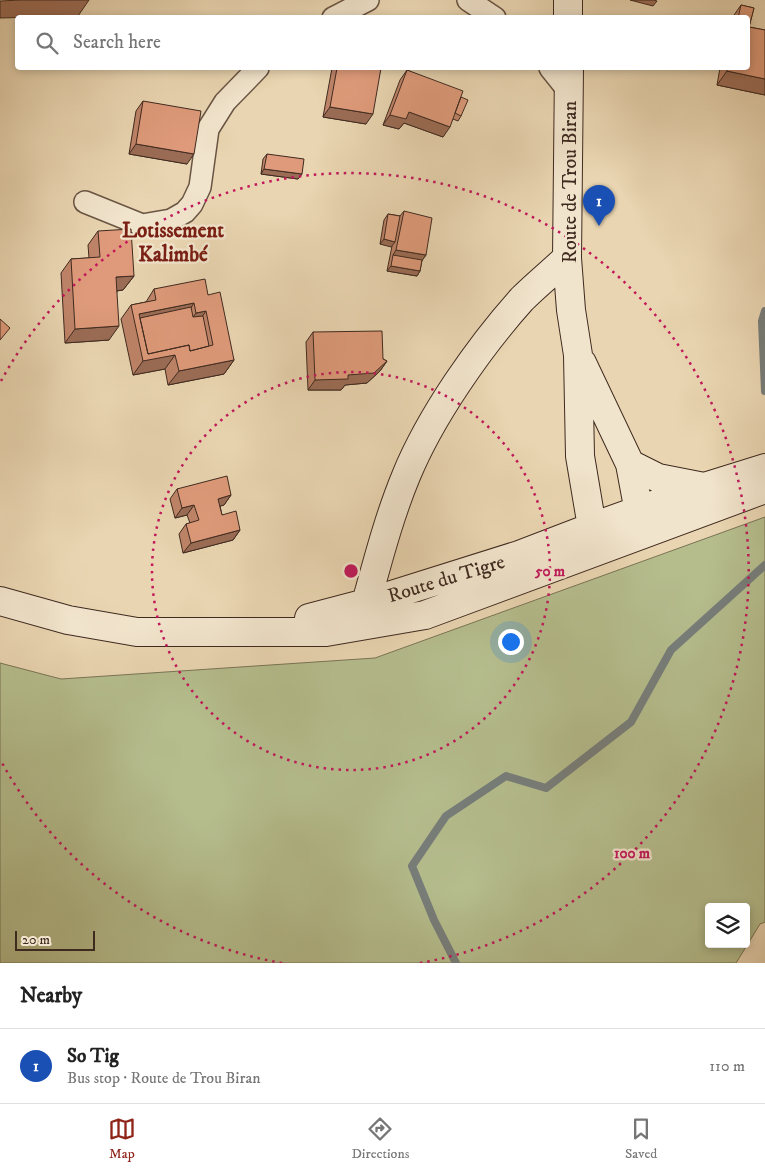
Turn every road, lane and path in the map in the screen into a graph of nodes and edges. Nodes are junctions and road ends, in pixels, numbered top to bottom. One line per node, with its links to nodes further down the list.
1 (368, 0): 4 (street)
2 (468, 0): 5 (street)
3 (568, 0): 6 (main road)
4 (339, 15)
5 (490, 15)
6 (568, 15)
7 (256, 70): 10 (street)
8 (553, 70): 9 (street)
9 (570, 80): 11 (main road, Route de Trou Biran)
10 (86, 202)
11 (567, 258): 12 (main road, Route de Trou Biran); 20 (main road)
12 (578, 355): 13 (main road, Route de Trou Biran); 18 (main road, Route de Trou Biran)
13 (630, 464): 15 (main road); 17 (main road, Route de Trou Biran)
14 (765, 468): 15 (main road, Route du Tigre)
15 (704, 487): 17 (main road, Route du Tigre)
16 (765, 489): 17 (main road, Route du Tigre)
17 (641, 523): 18 (main road, Route du Tigre)
18 (597, 539): 20 (main road, Route du Tigre); 21 (main road, Route du Tigre)
19 (0, 601): 21 (main road, Route du Tigre)
20 (366, 603): 21 (main road, Route du Tigre)
21 (206, 633)

